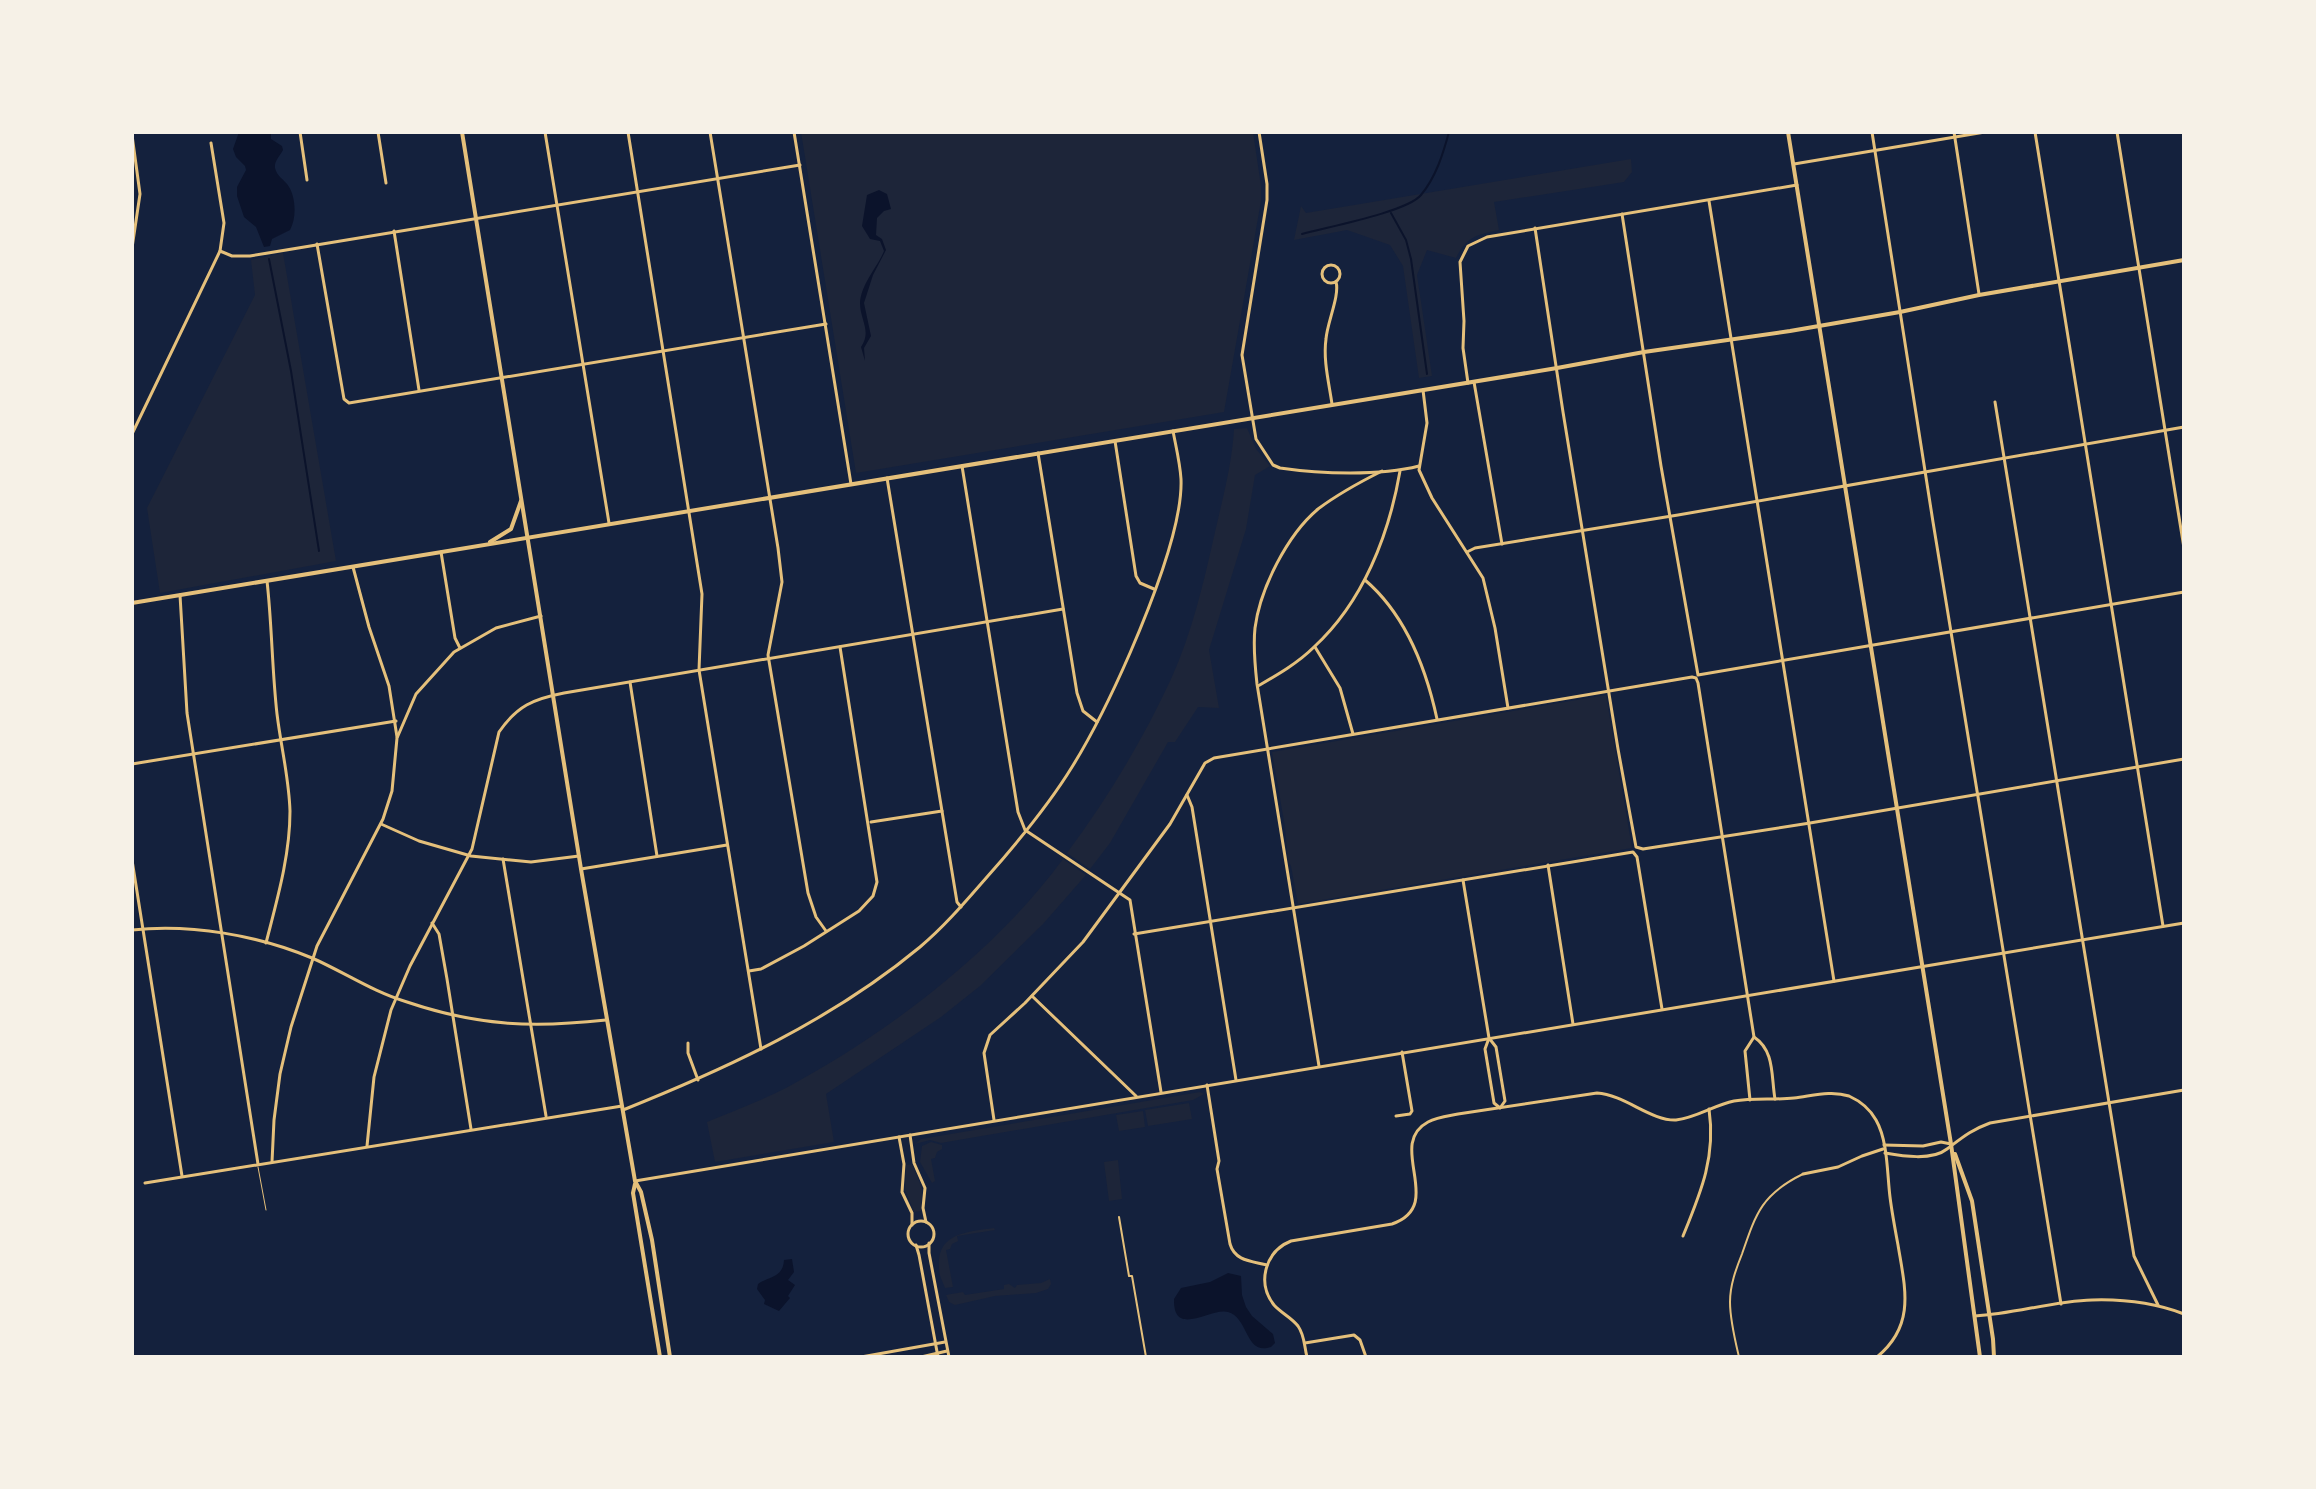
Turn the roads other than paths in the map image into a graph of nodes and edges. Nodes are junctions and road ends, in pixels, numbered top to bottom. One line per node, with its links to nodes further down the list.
1 (300, 132): 21 (street)
2 (378, 132): 22 (street)
3 (462, 132): 28 (main road)
4 (545, 132): 26 (street)
5 (628, 132): 24 (street)
6 (710, 132): 20 (street)
7 (794, 132): 19 (street)
8 (1259, 132): 54 (street)
9 (1788, 132): 18 (main road)
10 (1872, 132): 17 (street)
11 (1985, 132): 14 (street)
12 (2035, 132): 36 (street)
13 (2117, 132): 35 (street)
14 (1954, 134): 17 (street); 38 (street)
15 (132, 135): 32 (street)
16 (211, 143): 33 (street)
17 (1875, 150): 18 (street); 39 (street)
18 (1794, 164): 23 (main road)
19 (800, 165): 20 (street); 40 (street)
20 (718, 178): 24 (street); 42 (street)
21 (307, 180)
22 (386, 183)
23 (1797, 185): 25 (street); 41 (main road)
24 (637, 191): 26 (street); 44 (street)
25 (1709, 201): 27 (street); 43 (street)
26 (556, 205): 28 (street); 46 (street)
27 (1622, 214): 29 (street); 45 (street)
28 (476, 218): 30 (street); 48 (main road)
29 (1535, 228): 47 (street); 49 (street)
30 (394, 231): 31 (street); 51 (street)
31 (317, 244): 33 (street); 51 (street)
32 (132, 248)
33 (220, 251): 58 (street)
34 (2184, 260): 35 (main road)
35 (2139, 268): 36 (main road); 56 (street)
36 (2059, 281): 38 (main road); 60 (street)
37 (1336, 282): 37 (street); 53 (street)
38 (1979, 295): 39 (main road)
39 (1900, 312): 41 (main road); 67 (street)
40 (826, 324): 42 (street); 69 (street)
41 (1821, 325): 43 (main road); 70 (main road)
42 (744, 339): 44 (street); 71 (street)
43 (1731, 340): 45 (main road); 73 (street)
44 (663, 352): 46 (street); 74 (street)
45 (1644, 352): 47 (main road); 75 (street)
46 (583, 365): 48 (street); 76 (street)
47 (1557, 368): 49 (main road); 77 (street)
48 (501, 378): 51 (street); 72 (main road)
49 (1471, 382): 50 (main road); 80 (street)
50 (1423, 390): 53 (main road); 64 (street)
51 (420, 391)
52 (1995, 402): 62 (street)
53 (1332, 404): 54 (main road)
54 (1251, 418): 57 (main road); 65 (street)
55 (2184, 427): 56 (street)
56 (2164, 430): 60 (street); 81 (street)
57 (1173, 431): 59 (main road); 87 (street)
58 (132, 434)
59 (1115, 441): 61 (main road); 87 (street)
60 (2085, 444): 62 (street); 91 (street)
61 (1038, 453): 63 (main road); 92 (street)
62 (2004, 457): 67 (street); 94 (street)
63 (962, 466): 68 (main road); 95 (street)
64 (1419, 466): 66 (street); 83 (street)
65 (1382, 471): 66 (street); 107 (street)
66 (1400, 471): 85 (street)
67 (1925, 471): 70 (street); 96 (street)
68 (887, 478): 69 (main road); 97 (street)
69 (851, 484): 71 (main road)
70 (1845, 486): 73 (street); 100 (main road)
71 (770, 498): 74 (main road); 102 (street)
72 (521, 499): 78 (main road); 79 (main road)
73 (1758, 501): 75 (street); 103 (street)
74 (689, 511): 76 (main road); 104 (street)
75 (1669, 517): 77 (street); 105 (street)
76 (609, 525): 78 (main road)
77 (1583, 531): 80 (street); 108 (street)
78 (528, 538): 79 (main road); 93 (main road)
79 (486, 545): 82 (main road)
80 (1502, 545): 83 (street)
81 (2184, 548)
82 (441, 552): 84 (main road); 101 (street)
83 (1467, 552): 110 (street)
84 (353, 567): 86 (main road); 112 (street)
85 (1365, 580): 99 (street); 111 (street)
86 (267, 581): 89 (main road); 116 (street)
87 (1155, 590): 113 (street)
88 (2184, 592): 91 (street)
89 (180, 595): 90 (main road); 118 (street)
90 (132, 603)
91 (2111, 605): 94 (street); 121 (street)
92 (1063, 609): 95 (street); 113 (street)
93 (541, 616): 101 (street); 109 (main road)
94 (2031, 619): 96 (street); 122 (street)
95 (988, 621): 97 (street); 130 (street)
96 (1952, 633): 100 (street); 123 (street)
97 (913, 634): 98 (street); 126 (street)
98 (840, 647): 102 (street); 127 (street)
99 (1315, 647): 107 (street); 114 (street)
100 (1871, 647): 103 (street); 125 (main road)
101 (460, 648): 115 (street)
102 (769, 658): 104 (street); 151 (street)
103 (1783, 661): 105 (street); 128 (street)
104 (699, 670): 106 (street); 132 (street)
105 (1696, 676): 108 (street); 131 (street)
106 (630, 682): 109 (street); 136 (street)
107 (1258, 686): 117 (street)
108 (1609, 690): 110 (street); 133 (street)
109 (554, 695): 134 (street); 135 (main road)
110 (1508, 708): 111 (street)
111 (1438, 720): 114 (street)
112 (396, 721): 115 (street); 116 (street)
113 (1097, 722): 130 (street)
114 (1353, 735): 117 (street)
115 (397, 738): 129 (street)
116 (282, 740): 118 (street); 155 (street)
117 (1268, 749): 124 (street); 144 (street)
118 (193, 755): 120 (street); 152 (street)
119 (2184, 759): 121 (street)
120 (132, 764)
121 (2138, 766): 122 (street); 148 (street)
122 (2058, 780): 123 (street); 154 (street)
123 (1978, 794): 125 (street); 156 (street)
124 (1187, 795): 142 (street); 145 (street)
125 (1897, 807): 128 (street); 158 (main road)
126 (942, 811): 127 (street); 143 (street)
127 (869, 823): 151 (street)
128 (1810, 823): 131 (street); 160 (street)
129 (380, 824): 134 (street); 157 (street)
130 (1027, 830): 142 (street); 143 (street)
131 (1723, 838): 133 (street); 161 (street)
132 (727, 845): 136 (street); 159 (street)
133 (1636, 850): 139 (street); 164 (street)
134 (468, 855): 137 (street); 146 (street)
135 (579, 856): 137 (street); 140 (main road)
136 (657, 856): 140 (street)
137 (503, 859): 168 (street)
138 (132, 860): 149 (street)
139 (1548, 865): 141 (street); 167 (street)
140 (581, 869): 166 (main road)
141 (1463, 880): 144 (street); 170 (street)
142 (1119, 893): 153 (street); 162 (street)
143 (961, 907): 172 (street)
144 (1293, 908): 145 (street); 174 (street)
145 (1210, 921): 153 (street); 176 (street)
146 (432, 923): 163 (street); 165 (street)
147 (2184, 923): 148 (street)
148 (2163, 926): 154 (street)
149 (143, 929): 150 (street); 152 (street); 200 (street)
150 (132, 930)
151 (826, 931): 159 (street)
152 (220, 933): 155 (street); 198 (street)
153 (1134, 934): 179 (street)
154 (2083, 940): 156 (street); 183 (street)
155 (266, 943): 157 (street)
156 (2003, 953): 158 (street); 188 (street)
157 (313, 959): 163 (street); 197 (street)
158 (1922, 966): 160 (street); 194 (main road)
159 (747, 972): 172 (street)
160 (1834, 981): 161 (street)
161 (1748, 995): 164 (street); 169 (street)
162 (1032, 996): 180 (street); 190 (street)
163 (396, 999): 165 (street); 195 (street)
164 (1662, 1009): 167 (street)
165 (453, 1015): 168 (street); 191 (street)
166 (606, 1020): 168 (street); 184 (main road)
167 (1573, 1024): 170 (street)
168 (531, 1025): 189 (street)
169 (1754, 1037): 181 (street); 182 (street)
170 (1489, 1038): 173 (street); 185 (street); 185 (street)
171 (688, 1043): 175 (street)
172 (761, 1050): 175 (street)
173 (1402, 1052): 174 (street); 187 (street)
174 (1319, 1066): 176 (street)
175 (698, 1080): 184 (street)
176 (1236, 1080): 177 (street)
177 (1207, 1085): 179 (street); 210 (street)
178 (2184, 1090): 183 (street)
179 (1161, 1092): 180 (street)
180 (1136, 1096): 190 (street)
181 (1775, 1099): 182 (street); 196 (street)
182 (1750, 1100): 186 (street)
183 (2109, 1103): 188 (street); 212 (street)
184 (623, 1108): 189 (street); 201 (main road)
185 (1500, 1108): 186 (street); 210 (street)
186 (1709, 1109): 207 (street)
187 (1396, 1116)
188 (2030, 1116): 194 (street); 211 (street)
189 (546, 1117): 191 (street)
190 (994, 1120): 192 (street)
191 (471, 1129): 195 (street)
192 (910, 1135): 193 (street); 205 (street)
193 (899, 1137): 201 (street); 206 (street)
194 (1951, 1144): 196 (street); 196 (street); 214 (main road); 215 (main road)
195 (367, 1146): 197 (street)
196 (1884, 1149): 199 (street); 230 (street)
197 (272, 1162): 198 (street)
198 (258, 1164): 200 (street); 203 (lane)
199 (1803, 1174): 229 (street)
200 (182, 1177): 202 (street)
201 (635, 1181): 221 (main road); 222 (main road)
202 (145, 1183)
203 (266, 1210)
204 (1119, 1217): 226 (street)
205 (926, 1222): 206 (street); 208 (street)
206 (912, 1225): 209 (street)
207 (1683, 1236)
208 (929, 1243): 209 (street); 216 (street)
209 (916, 1245): 218 (street)
210 (1267, 1265): 217 (street)
211 (2061, 1304): 212 (street); 214 (street)
212 (2158, 1305): 213 (street)
213 (2184, 1314)
214 (1989, 1315): 215 (street); 232 (main road)
215 (1975, 1316): 231 (main road)
216 (945, 1342): 218 (street); 219 (street)
217 (1305, 1343): 227 (street); 228 (street)
218 (935, 1345): 220 (street); 223 (street)
219 (947, 1351): 220 (street); 225 (street)
220 (938, 1356): 224 (street)
221 (660, 1357)
222 (670, 1357)
223 (861, 1357)
224 (921, 1357)
225 (949, 1357)
226 (1146, 1357)
227 (1307, 1357)
228 (1366, 1357)
229 (1739, 1357)
230 (1877, 1357)
231 (1980, 1357)
232 (1994, 1357)

